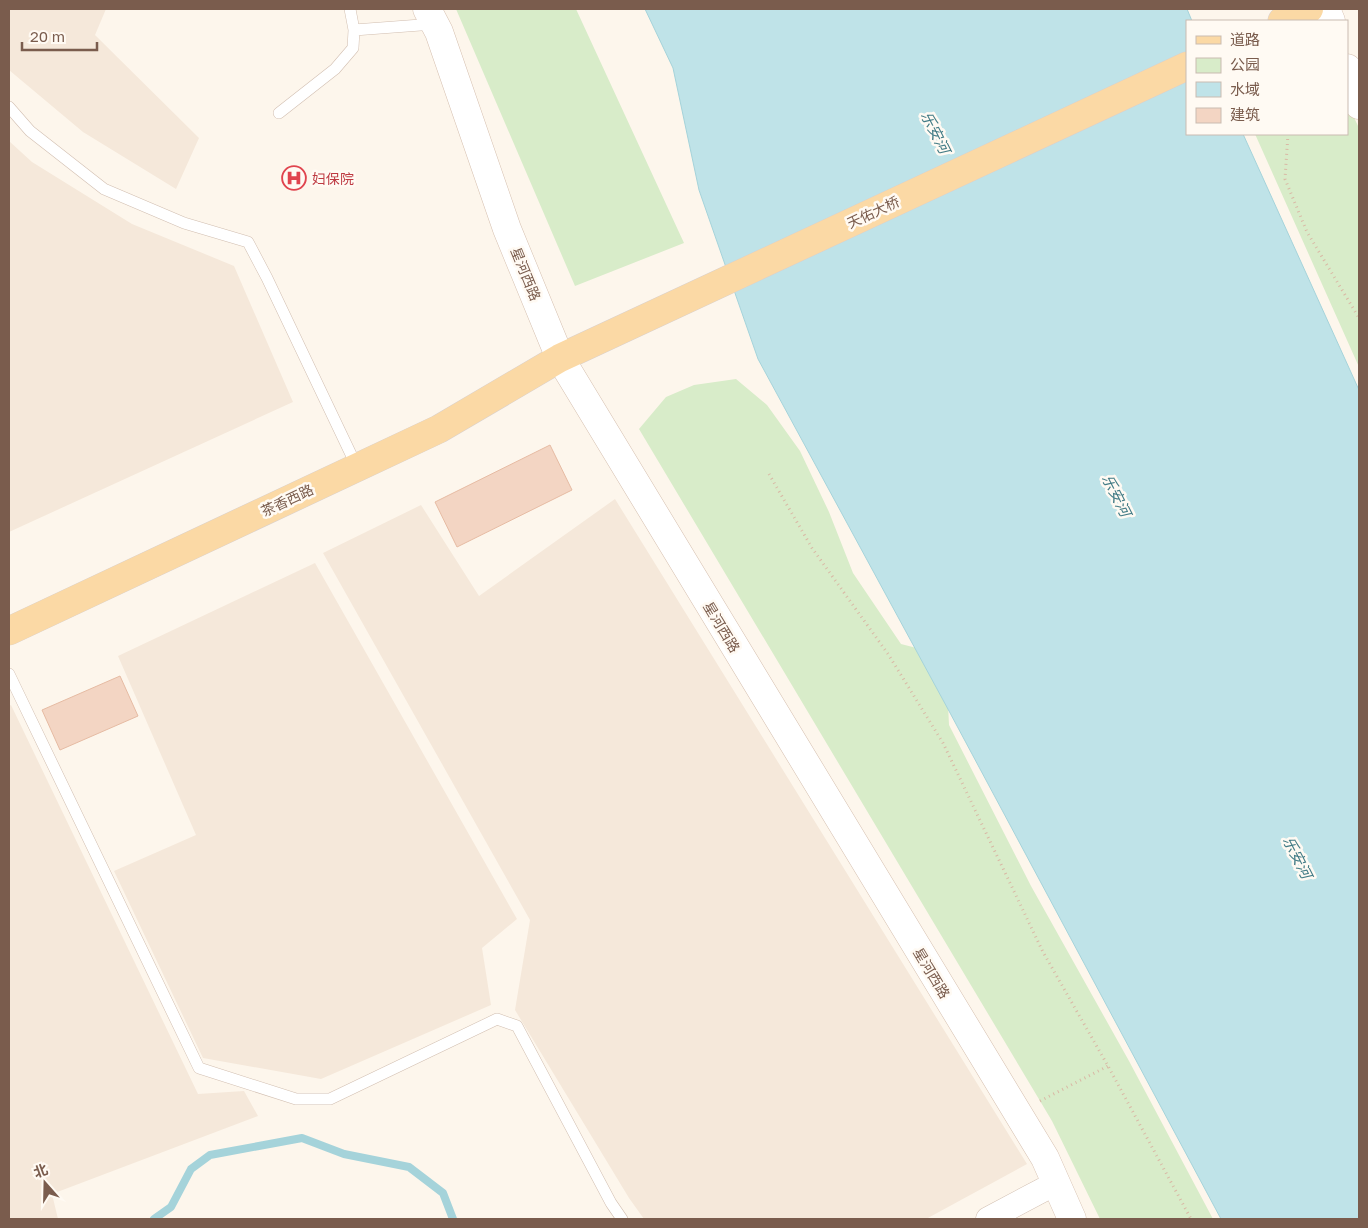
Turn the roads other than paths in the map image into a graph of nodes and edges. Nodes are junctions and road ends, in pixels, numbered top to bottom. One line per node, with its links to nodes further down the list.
1 (350, 9): 5 (lane)
2 (1309, 9): 4 (main road)
3 (431, 16): 5 (lane); 11 (street, 星河西路)
4 (1284, 20)
5 (354, 30): 10 (lane)
6 (1186, 66): 11 (main road, 天佑大桥)
7 (1348, 71): 8 (street)
8 (1359, 105)
9 (9, 107): 12 (lane)
10 (279, 113)
11 (560, 358): 12 (main road, 茶香西路); 15 (street, 星河西路)
12 (357, 467): 13 (main road, 茶香西路)
13 (9, 631)
14 (9, 674): 16 (lane)
15 (1056, 1183): 17 (street); 18 (street, 星河西路)
16 (622, 1219)
17 (988, 1219)
18 (1072, 1219)

